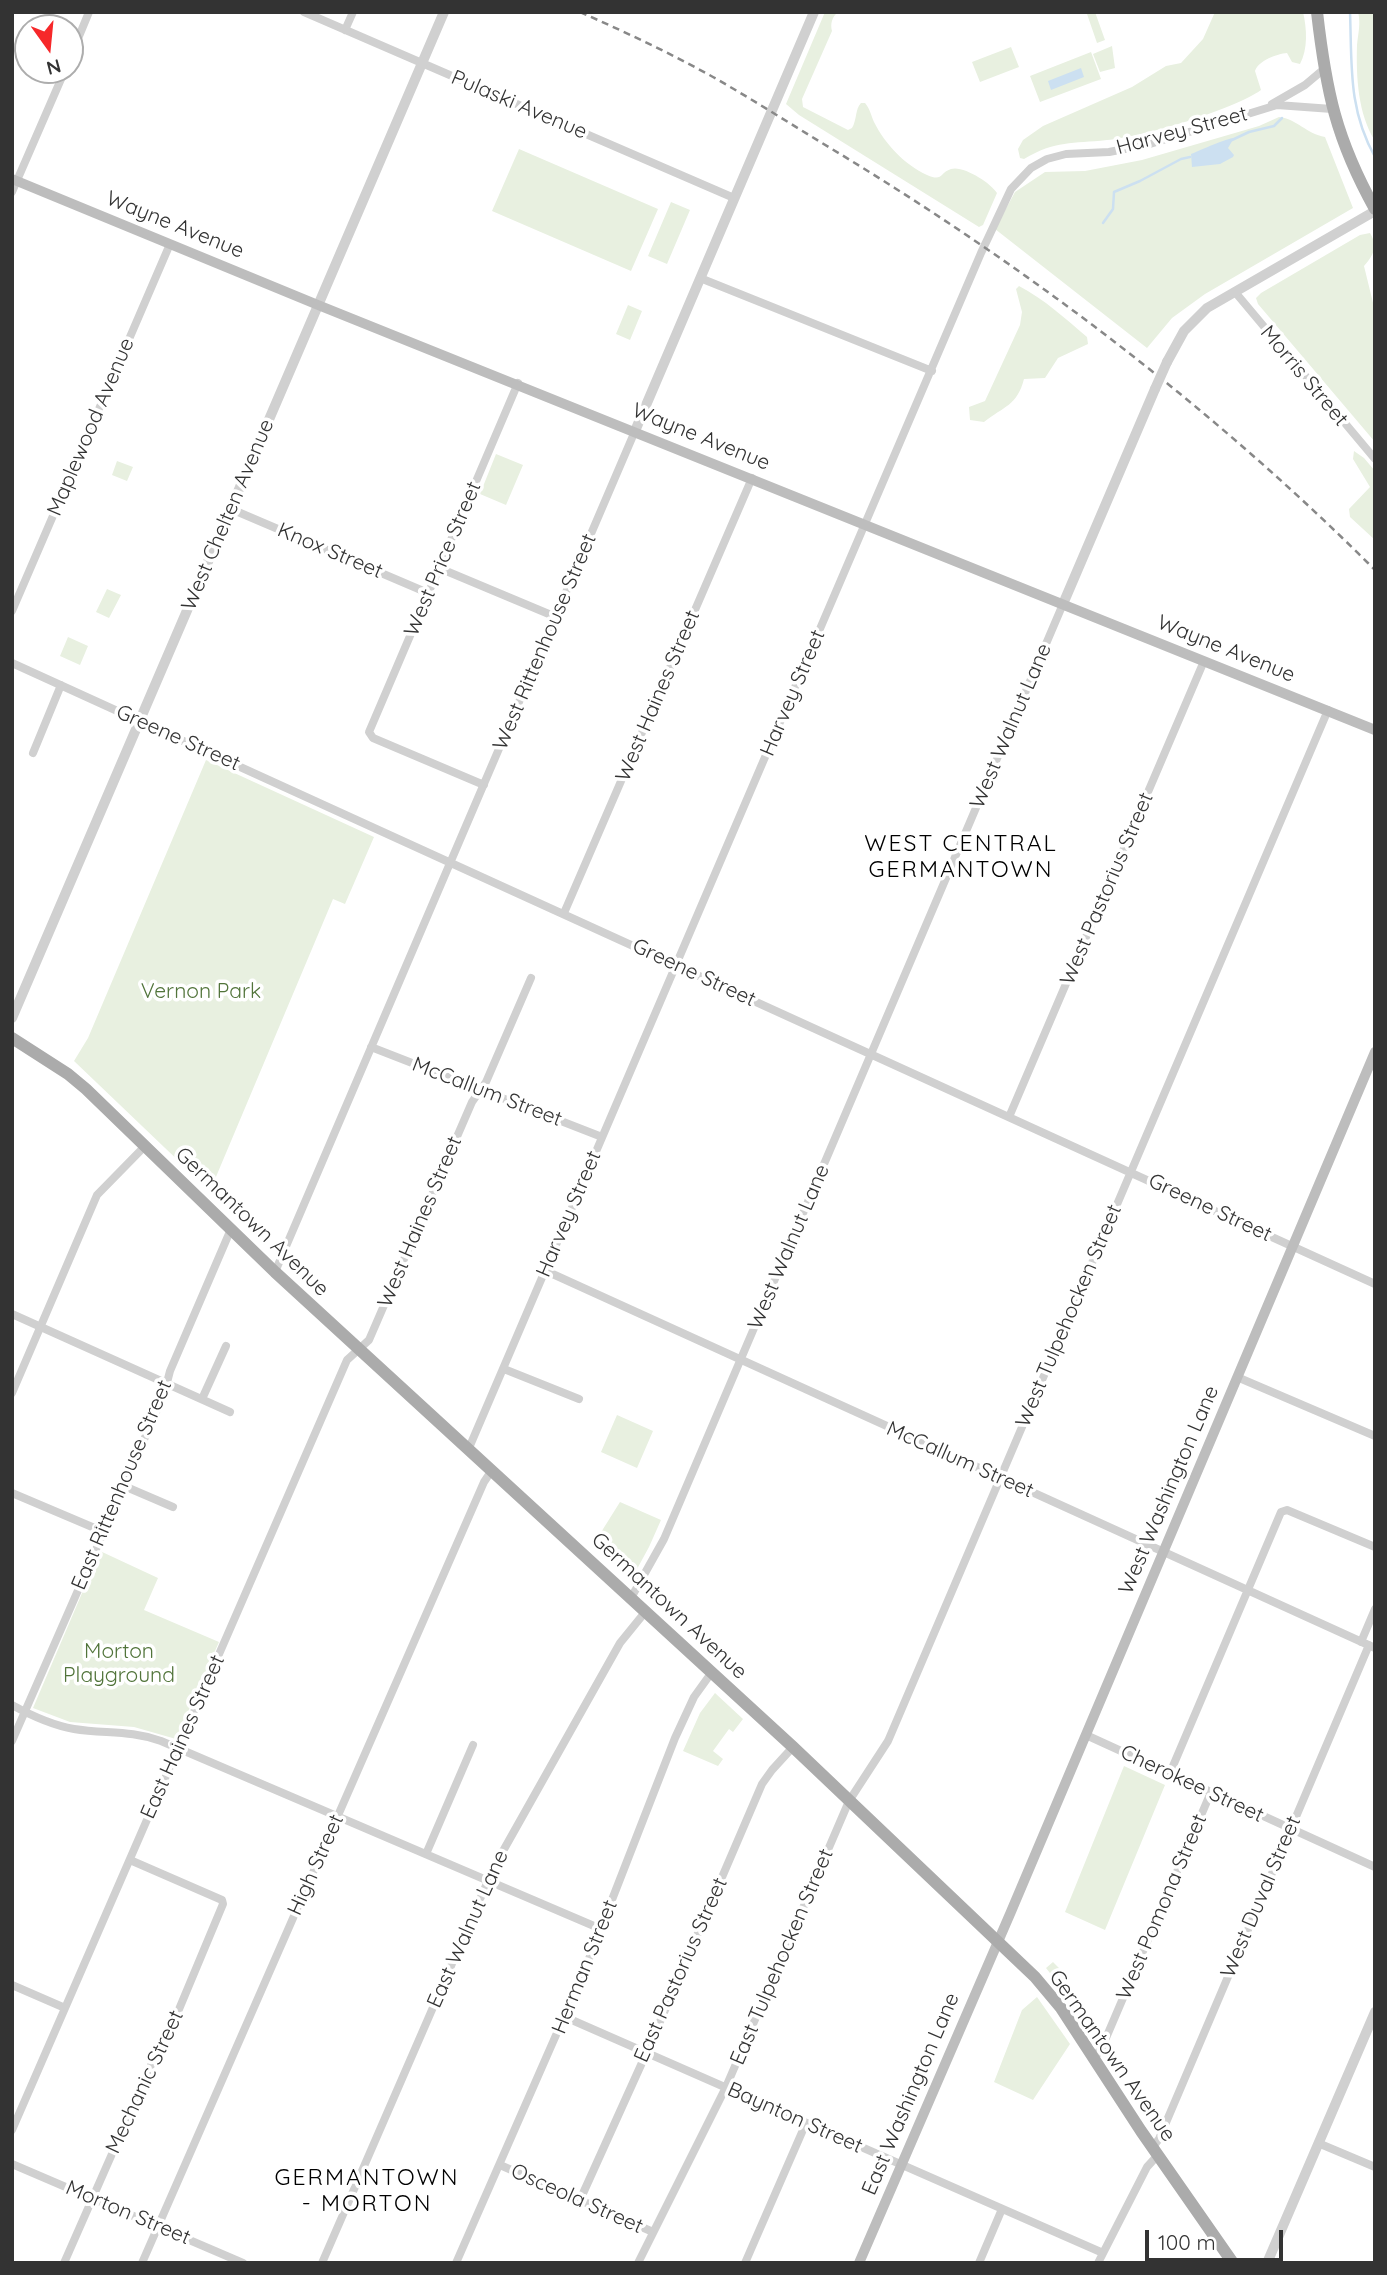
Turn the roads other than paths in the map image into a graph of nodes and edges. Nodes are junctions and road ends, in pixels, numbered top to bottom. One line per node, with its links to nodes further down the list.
1 (304, 12): 6 (street, Pulaski Avenue)
2 (353, 12): 6 (street)
3 (444, 12): 7 (street, West Chelten Avenue)
4 (814, 12): 13 (street, West Rittenhouse Street)
5 (1317, 12): 8 (main road)
6 (345, 30): 7 (street, Pulaski Avenue)
7 (422, 63): 13 (street, Pulaski Avenue); 18 (street, West Chelten Avenue)
8 (1324, 69): 10 (street, Harvey Street); 11 (main road)
9 (59, 84): 12 (street)
10 (1265, 108): 11 (street, Harvey Street); 19 (street, Harvey Street)
11 (1332, 109): 14 (main road)
12 (14, 184): 15 (main road, Wayne Avenue)
13 (734, 198): 16 (street, West Rittenhouse Street)
14 (1375, 210): 17 (street, West Walnut Lane)
15 (170, 244): 18 (main road, Wayne Avenue); 29 (street, Maplewood Avenue)
16 (700, 278): 19 (street); 21 (street, West Rittenhouse Street)
17 (1235, 292): 22 (street, Morris Street); 28 (street, West Walnut Lane, bridge)
18 (318, 305): 20 (main road, Wayne Avenue); 24 (street, West Chelten Avenue)
19 (932, 372): 25 (street, Harvey Street)
20 (518, 383): 21 (main road, Wayne Avenue); 26 (street, West Price Street)
21 (635, 431): 23 (main road, Wayne Avenue); 30 (street, West Rittenhouse Street)
22 (1375, 459)
23 (752, 478): 25 (main road, Wayne Avenue); 40 (street, West Haines Street)
24 (231, 509): 27 (street, Knox Street); 35 (street, West Chelten Avenue)
25 (865, 524): 28 (main road, Wayne Avenue); 41 (street, Harvey Street)
26 (439, 568): 27 (street, West Price Street); 30 (street)
27 (428, 593): 38 (street, West Price Street)
28 (1063, 604): 31 (main road, Wayne Avenue); 47 (street, West Walnut Lane)
29 (12, 611)
30 (556, 617): 38 (street, West Rittenhouse Street)
31 (1204, 661): 34 (main road, Wayne Avenue); 49 (street, West Pastorius Street)
32 (12, 663): 33 (street, Greene Street)
33 (61, 685): 35 (street, Greene Street); 37 (street)
34 (1328, 710): 36 (main road, Wayne Avenue); 52 (street, West Tulpehocken Street)
35 (139, 722): 39 (street, Greene Street); 43 (street, West Chelten Avenue)
36 (1375, 730)
37 (33, 753)
38 (484, 785): 39 (street, West Rittenhouse Street)
39 (451, 862): 40 (street, Greene Street); 45 (street, West Rittenhouse Street)
40 (564, 913): 41 (street, Greene Street)
41 (676, 965): 47 (street, Greene Street); 50 (street, Harvey Street)
42 (531, 978): 48 (street, West Haines Street)
43 (12, 1018)
44 (12, 1038): 51 (main road, Germantown Avenue)
45 (372, 1047): 48 (street, McCallum Street); 56 (street, West Rittenhouse Street)
46 (1375, 1052): 54 (main road, West Washington Lane)
47 (871, 1054): 49 (street, Greene Street); 62 (street, West Walnut Lane)
48 (480, 1089): 50 (street, McCallum Street); 61 (street, West Haines Street)
49 (1009, 1116): 52 (street, Greene Street)
50 (602, 1137): 55 (street, Harvey Street)
51 (145, 1146): 53 (main road, Germantown Avenue); 59 (street)
52 (1130, 1172): 54 (street, Greene Street); 73 (street, West Tulpehocken Street)
53 (231, 1229): 56 (main road, Germantown Avenue); 65 (street, East Rittenhouse Street)
54 (1293, 1247): 57 (street, Greene Street); 64 (main road, West Washington Lane)
55 (546, 1271): 62 (street, McCallum Street); 63 (street, Harvey Street)
56 (275, 1272): 61 (main road, Germantown Avenue)
57 (1375, 1284)
58 (12, 1314): 59 (street)
59 (40, 1326): 65 (street); 66 (street)
60 (226, 1346): 67 (street)
61 (360, 1349): 71 (main road, Germantown Avenue); 92 (street, East Haines Street)
62 (741, 1360): 73 (street, McCallum Street); 81 (street, West Walnut Lane)
63 (504, 1369): 68 (street); 71 (street, Harvey Street)
64 (1237, 1377): 70 (street); 79 (main road, West Washington Lane)
65 (167, 1383): 67 (street); 74 (street, East Rittenhouse Street)
66 (12, 1393)
67 (202, 1399): 69 (street)
68 (579, 1399)
69 (230, 1412)
70 (1375, 1436)
71 (469, 1448): 72 (main road, Germantown Avenue)
72 (492, 1470): 81 (main road, Germantown Avenue); 96 (street, High Street)
73 (1000, 1478): 79 (street, McCallum Street); 95 (street, West Tulpehocken Street)
74 (124, 1486): 76 (street); 77 (street, East Rittenhouse Street)
75 (12, 1493): 77 (street)
76 (173, 1507)
77 (104, 1532): 87 (street, East Rittenhouse Street)
78 (1375, 1547): 80 (street)
79 (1163, 1552): 80 (street, McCallum Street); 88 (main road, West Washington Lane)
80 (1248, 1591): 84 (street, McCallum Street); 93 (street)
81 (631, 1598): 83 (main road, Germantown Avenue)
82 (1375, 1609): 84 (street, West Duval Street)
83 (646, 1611): 85 (main road, Germantown Avenue); 101 (street, East Walnut Lane)
84 (1368, 1645): 97 (street, West Duval Street)
85 (712, 1672): 91 (main road, Germantown Avenue); 102 (street, Herman Street)
86 (12, 1705): 87 (street)
87 (25, 1712): 89 (street, East Rittenhouse Street); 92 (street)
88 (1086, 1735): 93 (street, Cherokee Street); 103 (main road, West Washington Lane)
89 (12, 1741)
90 (473, 1745): 98 (street)
91 (793, 1747): 95 (main road, Germantown Avenue); 108 (street, East Pastorius Street)
92 (178, 1749): 96 (street); 99 (street, East Haines Street)
93 (1170, 1773): 94 (street, Cherokee Street)
94 (1211, 1792): 97 (street, Cherokee Street); 109 (street, West Pomona Street)
95 (849, 1801): 103 (main road, Germantown Avenue); 110 (street, East Tulpehocken Street)
96 (337, 1817): 98 (street); 122 (street, High Street)
97 (1290, 1829): 100 (street, Cherokee Street); 114 (street, West Duval Street)
98 (426, 1854): 101 (street)
99 (130, 1860): 105 (street, East Haines Street); 119 (street, Mechanic Street)
100 (1375, 1867)
101 (488, 1881): 102 (street); 128 (street, East Walnut Lane)
102 (601, 1929): 107 (street, Herman Street)
103 (998, 1941): 109 (main road, Germantown Avenue); 117 (main road, East Washington Lane)
104 (12, 1984): 105 (street)
105 (65, 2008): 112 (street, East Haines Street)
106 (1375, 2012): 113 (street)
107 (565, 2017): 108 (street, Baynton Street); 116 (street, Herman Street)
108 (646, 2052): 110 (street, Baynton Street); 120 (street, East Pastorius Street)
109 (1094, 2059): 114 (main road, Germantown Avenue)
110 (726, 2087): 111 (street, Baynton Street); 123 (street, East Tulpehocken Street)
111 (806, 2123): 117 (street, Baynton Street); 131 (street)
112 (12, 2130)
113 (1318, 2143): 118 (street); 136 (street)
114 (1155, 2152): 124 (street, West Duval Street); 135 (main road, Germantown Avenue)
115 (12, 2164): 119 (street, Morton Street)
116 (500, 2165): 120 (street, Osceola Street); 129 (street, Herman Street)
117 (901, 2165): 121 (street, Baynton Street); 132 (main road, East Washington Lane)
118 (1375, 2167)
119 (93, 2198): 122 (street, Morton Street); 125 (street, Mechanic Street)
120 (580, 2200): 123 (street, Osceola Street)
121 (1002, 2209): 124 (street, Baynton Street); 133 (street)
122 (158, 2226): 126 (street, High Street); 127 (street, Morton Street)
123 (653, 2232): 130 (street, East Tulpehocken Street)
124 (1102, 2253): 134 (street, West Duval Street)
125 (64, 2263)
126 (142, 2263)
127 (243, 2263)
128 (321, 2263)
129 (456, 2263)
130 (638, 2263)
131 (745, 2263)
132 (859, 2263)
133 (979, 2263)
134 (1098, 2263)
135 (1233, 2263)
136 (1267, 2263)

